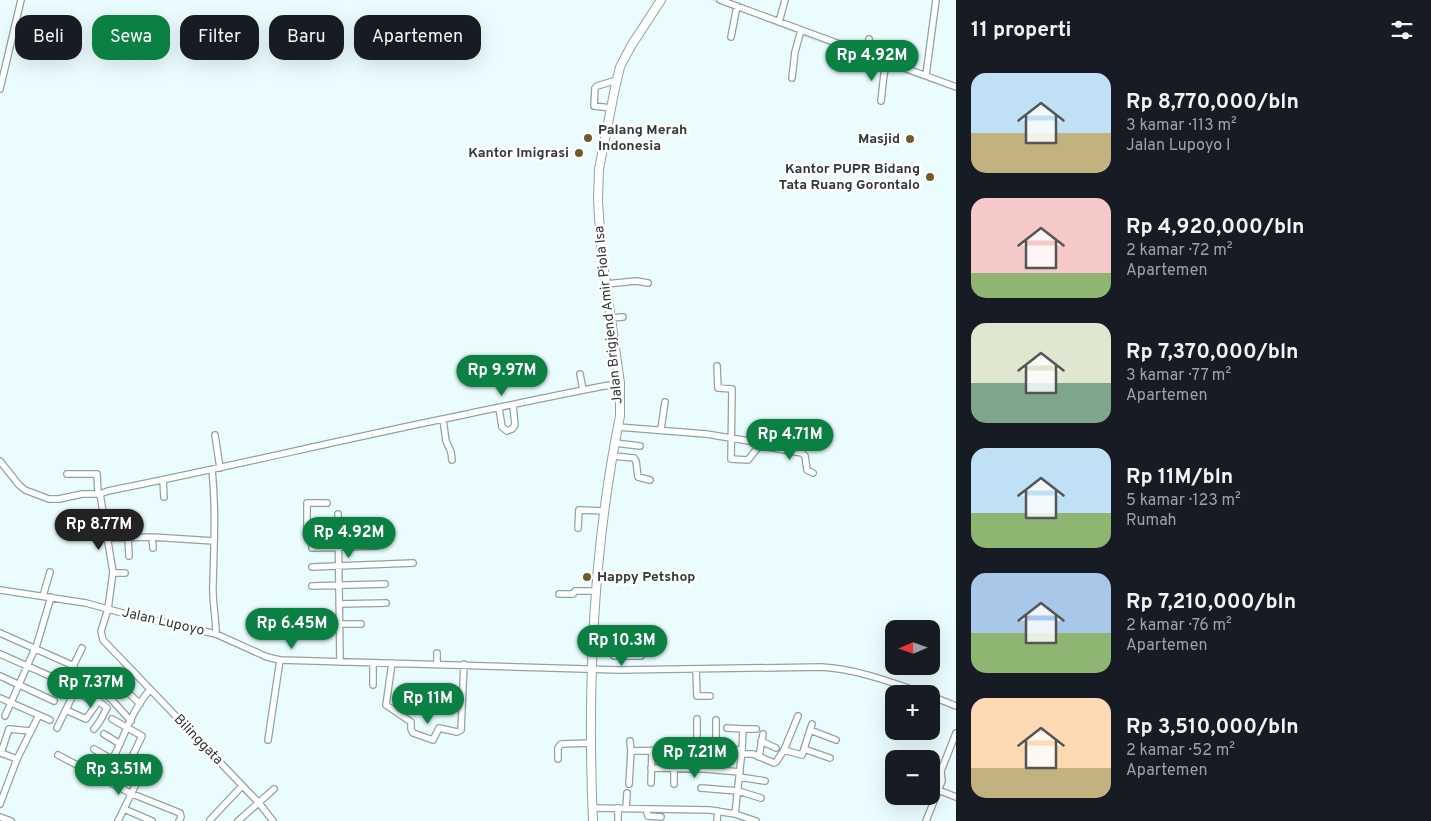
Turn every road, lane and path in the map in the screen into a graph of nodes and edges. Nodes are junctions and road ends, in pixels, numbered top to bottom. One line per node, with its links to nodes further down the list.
1 (21, 0): 19 (street)
2 (661, 0): 17 (main road, Jalan Brigjend Amir Piola Isa)
3 (720, 0): 6 (street)
4 (785, 0): 8 (street)
5 (936, 0): 15 (street)
6 (728, 1): 7 (street)
7 (736, 9): 8 (street); 10 (street)
8 (779, 22): 9 (street)
9 (800, 33): 13 (street); 16 (street)
10 (731, 37)
11 (869, 39): 13 (street)
12 (892, 47): 14 (street)
13 (867, 54): 14 (street)
14 (887, 65): 15 (street); 20 (street)
15 (926, 75): 18 (street)
16 (792, 78)
17 (617, 80): 21 (main road, Jalan Brigjend Amir Piola Isa); 21 (street)
18 (956, 86)
19 (0, 88)
20 (881, 101)
21 (611, 108): 22 (main road, Jalan Brigjend Amir Piola Isa)
22 (606, 129): 23 (street); 25 (main road, Jalan Brigjend Amir Piola Isa)
23 (637, 132)
24 (648, 283): 25 (street)
25 (606, 284): 27 (main road, Jalan Brigjend Amir Piola Isa)
26 (623, 317): 27 (street)
27 (610, 318): 30 (main road, Jalan Brigjend Amir Piola Isa)
28 (718, 366): 39 (street)
29 (580, 374): 31 (street)
30 (620, 383): 31 (street); 36 (main road, Jalan Brigjend Amir Piola Isa)
31 (583, 390): 33 (street)
32 (664, 402): 37 (street)
33 (513, 405): 34 (street); 34 (street)
34 (499, 408): 35 (street)
35 (443, 419): 44 (street); 46 (street)
36 (618, 427): 37 (street); 40 (main road, Jalan Brigjend Amir Piola Isa)
37 (661, 430): 39 (street)
38 (215, 435): 46 (street)
39 (731, 439): 42 (street); 42 (street)
40 (615, 443): 41 (street); 43 (main road, Jalan Brigjend Amir Piola Isa)
41 (640, 446)
42 (759, 446): 48 (street)
43 (613, 456): 51 (street); 55 (main road, Jalan Brigjend Amir Piola Isa)
44 (452, 460)
45 (0, 462): 52 (street)
46 (220, 468): 47 (street)
47 (212, 470): 50 (street); 63 (street)
48 (813, 473)
49 (68, 474): 52 (street)
50 (163, 480): 52 (street); 53 (street)
51 (650, 480)
52 (99, 494): 61 (street)
53 (164, 497)
54 (327, 503): 59 (street)
55 (605, 511): 58 (street); 79 (main road, Jalan Brigjend Amir Piola Isa)
56 (338, 514): 59 (street)
57 (378, 528): 59 (street)
58 (578, 528)
59 (338, 530): 65 (street)
60 (152, 537): 62 (street); 63 (street); 66 (street)
61 (108, 538): 62 (street); 73 (street)
62 (128, 538): 68 (street)
63 (214, 541): 89 (street)
64 (378, 546): 65 (street)
65 (339, 547): 67 (street); 70 (street)
66 (153, 548)
67 (312, 548)
68 (129, 556)
69 (412, 563): 70 (street)
70 (339, 566): 71 (street); 76 (street)
71 (312, 567)
72 (50, 572): 81 (street)
73 (113, 573): 74 (street); 85 (street)
74 (125, 573)
75 (385, 584): 76 (street)
76 (339, 585): 77 (street); 83 (street)
77 (312, 586)
78 (0, 590): 81 (street, Jalan Lupoyo)
79 (595, 591): 80 (street); 90 (main road, Jalan Brigjend Amir Piola Isa)
80 (559, 594)
81 (43, 596): 82 (street, Jalan Lupoyo)
82 (51, 597): 85 (street, Jalan Lupoyo); 92 (street)
83 (339, 604): 84 (street); 86 (street)
84 (386, 604)
85 (108, 609): 89 (street, Jalan Lupoyo); 114 (street, Bilinggata)
86 (340, 624): 87 (street); 97 (street)
87 (361, 624)
88 (0, 633): 92 (street)
89 (216, 634): 96 (street, Jalan Lupoyo)
90 (593, 645): 91 (street); 105 (main road, Jalan Brigjend Amir Piola Isa)
91 (613, 646): 91 (street)
92 (36, 648): 102 (street); 103 (street)
93 (82, 648): 103 (street)
94 (437, 653): 100 (street)
95 (0, 654): 102 (street)
96 (280, 660): 97 (street, Jalan Lupoyo); 142 (street)
97 (340, 662): 98 (street, Jalan Lupoyo)
98 (373, 663): 99 (street, Jalan Lupoyo); 109 (street)
99 (392, 663): 100 (street, Jalan Lupoyo); 101 (street)
100 (437, 664): 101 (street, Jalan Lupoyo)
101 (464, 664): 105 (street, Jalan Lupoyo)
102 (28, 666): 108 (street); 111 (street)
103 (74, 666): 108 (street)
104 (696, 669): 105 (street, Jalan Lupoyo); 110 (street, Jalan Lupoyo); 115 (street)
105 (593, 670): 146 (main road, Jalan Brigjend Amir Piola Isa)
106 (107, 672): 121 (street)
107 (0, 676): 111 (street)
108 (64, 684): 113 (street)
109 (373, 685)
110 (898, 685)
111 (19, 686): 118 (street); 120 (street)
112 (100, 690): 131 (street)
113 (76, 691): 119 (street); 123 (street)
114 (149, 691): 121 (street); 174 (street, Bilinggata)
115 (710, 696)
116 (0, 698): 120 (street)
117 (940, 700): 122 (street)
118 (54, 701)
119 (97, 701): 123 (street); 135 (street)
120 (11, 703): 124 (street); 125 (street)
121 (140, 704): 131 (street)
122 (956, 706)
123 (66, 710): 133 (street)
124 (39, 715): 129 (street); 138 (street)
125 (5, 716)
126 (798, 716): 153 (street)
127 (112, 718): 132 (street)
128 (697, 719): 152 (street)
129 (50, 720)
130 (716, 720): 150 (street)
131 (131, 721): 132 (street)
132 (128, 727): 147 (street); 173 (street)
133 (58, 728)
134 (727, 728): 136 (street)
135 (94, 729)
136 (743, 729): 137 (street); 156 (street)
137 (756, 729)
138 (31, 731): 160 (street); 160 (street)
139 (956, 733): 172 (street)
140 (104, 734): 147 (street)
141 (762, 734): 145 (street)
142 (268, 740)
143 (836, 740): 151 (street)
144 (630, 741): 154 (street)
145 (761, 741): 148 (street); 158 (street)
146 (592, 743): 161 (street); 187 (main road, Jalan Brigjend Amir Piola Isa)
147 (120, 744): 162 (street)
148 (776, 748)
149 (94, 749): 162 (street)
150 (716, 749): 152 (street); 156 (street)
151 (804, 749): 153 (street); 159 (street)
152 (698, 750): 155 (street)
153 (784, 750): 158 (street)
154 (631, 751): 155 (street); 170 (street)
155 (652, 751): 163 (street)
156 (742, 752): 158 (street); 165 (street)
157 (58, 755): 166 (street)
158 (759, 757)
159 (830, 758)
160 (17, 759): 183 (street)
161 (558, 759)
162 (113, 760): 166 (street)
163 (652, 768): 164 (street); 169 (street)
164 (674, 768): 165 (street); 171 (street)
165 (739, 774): 168 (street); 177 (street)
166 (102, 777): 173 (street)
167 (138, 780): 180 (street)
168 (765, 781)
169 (651, 783)
170 (629, 784)
171 (674, 784)
172 (940, 784)
173 (118, 786): 180 (street)
174 (241, 788): 185 (street, Bilinggata); 193 (street)
175 (701, 788): 177 (street)
176 (274, 789): 185 (street)
177 (738, 791): 182 (street); 194 (street)
178 (940, 791): 181 (street)
179 (626, 793): 190 (street)
180 (132, 794): 189 (street); 201 (street)
181 (956, 797)
182 (760, 798)
183 (0, 804)
184 (932, 805): 208 (street)
185 (256, 806): 202 (street); 203 (street, Bilinggata)
186 (212, 808): 193 (street)
187 (593, 808): 188 (street); 204 (main road, Jalan Brigjend Amir Piola Isa)
188 (618, 808): 190 (street); 205 (street)
189 (124, 809): 199 (street); 200 (street)
190 (626, 809): 191 (street)
191 (646, 809): 192 (street); 195 (street)
192 (718, 811): 194 (street); 206 (street)
193 (217, 812): 197 (street)
194 (735, 814): 207 (street)
195 (661, 816)
196 (0, 817): 198 (street)
197 (210, 820)
198 (11, 821)
199 (118, 821)
200 (152, 821)
201 (179, 821)
202 (238, 821)
203 (273, 821)
204 (594, 821)
205 (618, 821)
206 (717, 821)
207 (756, 821)
208 (926, 821)

